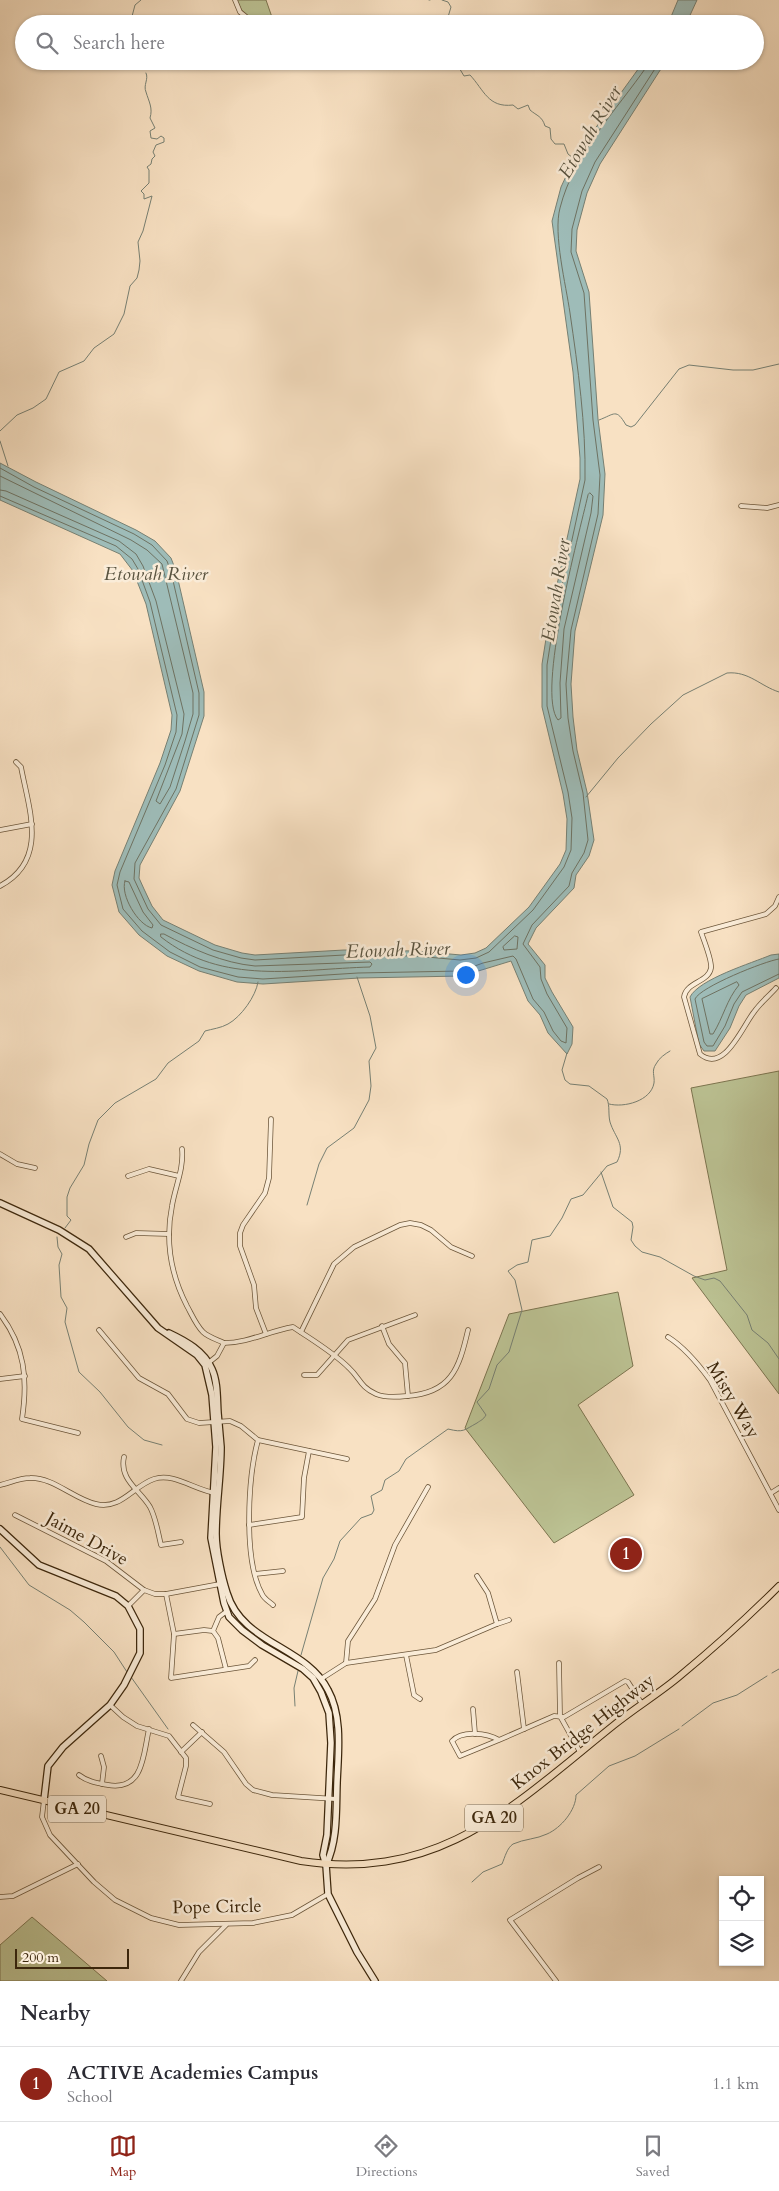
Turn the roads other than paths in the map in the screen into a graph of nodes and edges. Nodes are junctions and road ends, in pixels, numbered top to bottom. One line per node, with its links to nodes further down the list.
1 (235, 0): 2 (street)
2 (242, 15)
3 (779, 505): 4 (street)
4 (741, 506)
5 (16, 762): 6 (street)
6 (32, 824): 7 (street); 8 (street)
7 (0, 830)
8 (0, 886)
9 (779, 897): 10 (street)
10 (776, 988)
11 (271, 1120): 27 (street)
12 (182, 1149): 16 (street)
13 (0, 1154): 14 (street)
14 (35, 1168)
15 (128, 1176): 16 (street)
16 (179, 1176): 18 (street)
17 (0, 1203): 31 (street)
18 (169, 1234): 19 (street); 29 (street)
19 (126, 1237)
20 (472, 1256): 26 (street)
21 (0, 1314): 32 (street)
22 (415, 1315): 23 (street)
23 (382, 1326): 30 (street); 35 (street)
24 (99, 1330): 36 (street)
25 (468, 1330): 35 (street)
26 (300, 1332): 27 (street); 30 (street)
27 (266, 1334): 29 (street)
28 (668, 1338): 47 (street, Misty Way)
29 (224, 1343): 31 (street)
30 (336, 1356): 33 (street); 35 (street)
31 (207, 1364): 36 (street)
32 (25, 1376): 34 (street); 37 (street)
33 (304, 1376)
34 (0, 1379)
35 (408, 1396)
36 (216, 1422): 38 (street); 46 (street)
37 (78, 1433)
38 (258, 1440): 39 (street); 50 (street)
39 (310, 1451): 41 (street); 50 (street)
40 (124, 1458): 45 (street)
41 (347, 1459)
42 (0, 1485): 45 (street)
43 (428, 1487): 69 (street)
44 (779, 1488): 47 (street)
45 (136, 1489): 46 (street); 52 (street)
46 (215, 1493): 56 (street); 62 (street)
47 (771, 1493): 48 (street, Misty Way)
48 (779, 1510)
49 (15, 1516): 58 (street, Jaime Drive)
50 (249, 1525): 54 (street)
51 (0, 1529): 61 (street)
52 (181, 1542)
53 (283, 1571): 54 (street)
54 (255, 1574): 60 (street)
55 (477, 1576): 64 (street)
56 (220, 1584): 59 (street, Jaime Drive); 62 (street)
57 (779, 1586): 75 (main road, Knox Bridge Highway / GA 20)
58 (144, 1590): 59 (street, Jaime Drive); 61 (street)
59 (166, 1594): 66 (street)
60 (273, 1605)
61 (128, 1606): 76 (street)
62 (230, 1610): 65 (street); 73 (street); 91 (street)
63 (509, 1620): 64 (street)
64 (497, 1624): 67 (street)
65 (213, 1631): 66 (street); 71 (street)
66 (174, 1634): 71 (street)
67 (406, 1655): 69 (street); 74 (street)
68 (255, 1660): 71 (street)
69 (346, 1663): 73 (street)
70 (559, 1663): 78 (street)
71 (226, 1669)
72 (517, 1672): 81 (street)
73 (321, 1679): 92 (street)
74 (420, 1699)
75 (642, 1704): 78 (street); 86 (main road, Knox Bridge Highway / GA 20)
76 (110, 1705): 80 (street); 93 (street)
77 (473, 1709): 83 (street)
78 (560, 1716): 81 (street); 86 (street)
79 (193, 1724): 82 (street)
80 (149, 1729): 85 (street); 89 (street)
81 (524, 1729): 84 (street)
82 (202, 1732): 85 (street); 91 (street)
83 (475, 1734): 84 (street); 84 (street)
84 (500, 1740)
85 (181, 1752): 94 (street)
86 (580, 1752): 96 (main road, Knox Bridge Highway / GA 20)
87 (102, 1756): 89 (street)
88 (79, 1776): 89 (street)
89 (102, 1784)
90 (0, 1790): 93 (main road, Knox Bridge Highway / GA 20)
91 (329, 1798): 92 (street); 96 (street)
92 (336, 1799): 96 (street)
93 (44, 1800): 95 (street, Pope Circle); 96 (main road, Knox Bridge Highway / GA 20)
94 (210, 1804)
95 (78, 1864): 99 (street); 100 (street, Pope Circle)
96 (326, 1865): 98 (street)
97 (599, 1867): 103 (street)
98 (328, 1894): 100 (street, Pope Circle); 102 (street)
99 (0, 1897)
100 (226, 1924): 101 (street)
101 (180, 1981)
102 (375, 1981)
103 (556, 1981)

